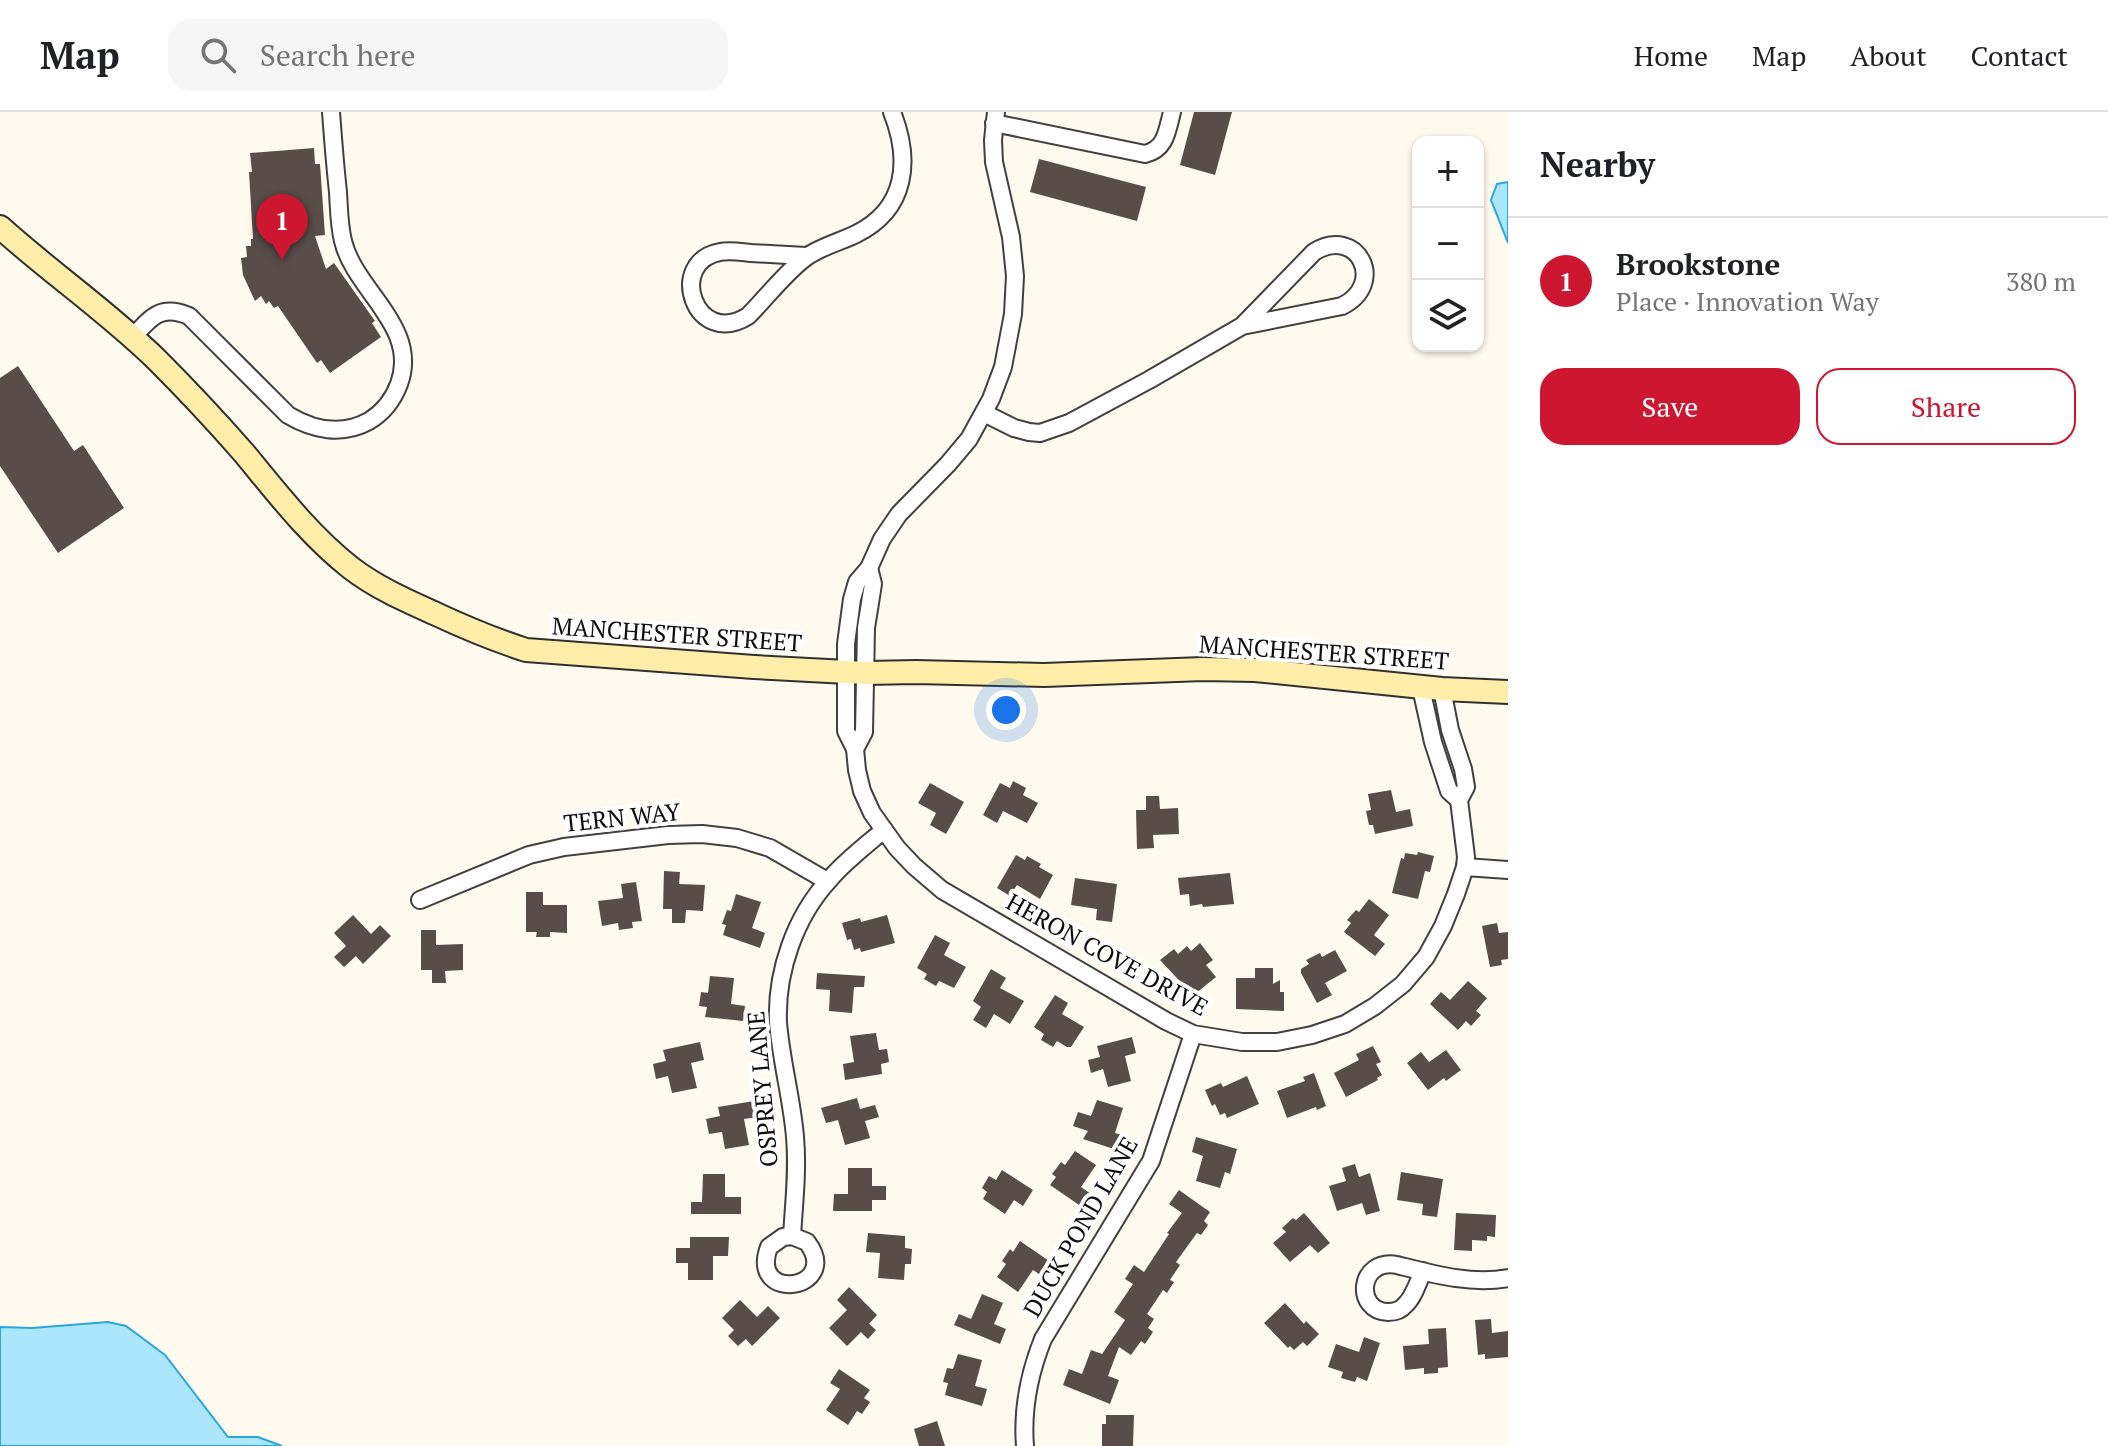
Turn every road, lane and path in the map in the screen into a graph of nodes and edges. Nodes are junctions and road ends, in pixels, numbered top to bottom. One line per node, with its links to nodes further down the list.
1 (331, 112): 8 (street)
2 (892, 112): 6 (street)
3 (1172, 112): 4 (street)
4 (995, 117): 9 (street)
5 (0, 227): 8 (street, MANCHESTER STREET)
6 (806, 256): 6 (street)
7 (1242, 326): 7 (street); 9 (street)
8 (133, 337): 10 (street, MANCHESTER STREET)
9 (984, 413): 10 (street, HERON COVE DRIVE)
10 (856, 672): 11 (street, MANCHESTER STREET); 13 (street, HERON COVE DRIVE)
11 (1431, 688): 12 (street, MANCHESTER STREET); 14 (street, HERON COVE DRIVE)
12 (1508, 692)
13 (884, 830): 16 (street, OSPREY LANE); 18 (street, HERON COVE DRIVE)
14 (1465, 867): 15 (street); 18 (street, HERON COVE DRIVE)
15 (1508, 870)
16 (827, 881): 17 (street, TERN WAY); 19 (street, OSPREY LANE)
17 (420, 900)
18 (1193, 1034): 22 (street, DUCK POND LANE)
19 (792, 1236)
20 (1423, 1271): 21 (street)
21 (1508, 1278)
22 (1025, 1446)

